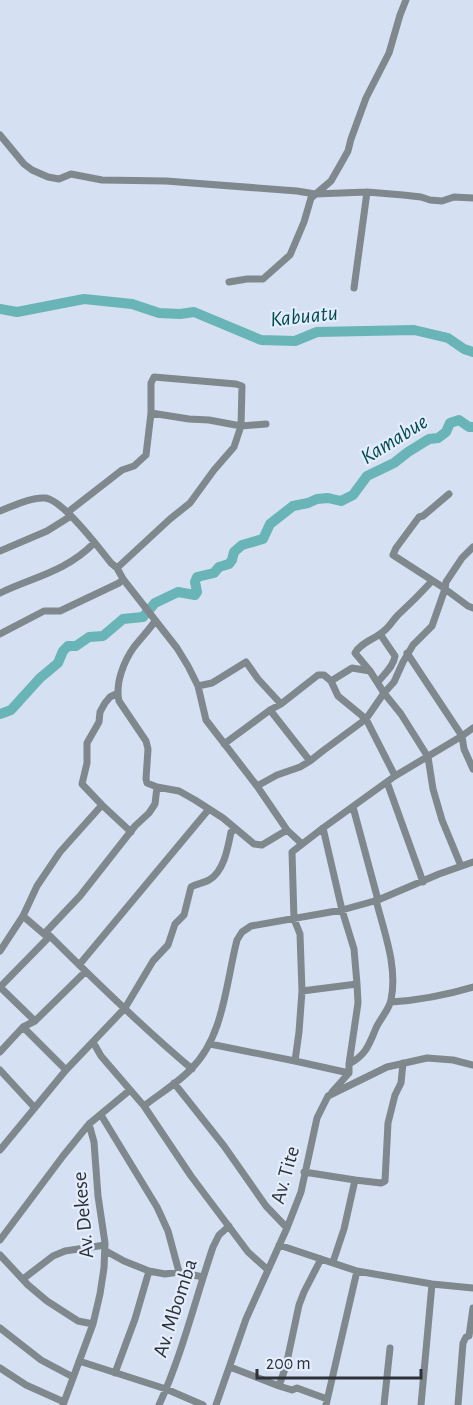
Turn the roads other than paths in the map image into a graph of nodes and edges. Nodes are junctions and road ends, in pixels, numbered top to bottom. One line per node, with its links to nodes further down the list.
1 (406, 0): 4 (street)
2 (0, 135): 4 (street)
3 (367, 192): 4 (street); 5 (street); 7 (street)
4 (315, 194): 6 (street)
5 (473, 198)
6 (229, 282)
7 (354, 288)
8 (151, 413): 10 (street); 10 (street); 13 (street)
9 (266, 424): 10 (street)
10 (241, 426): 17 (street)
11 (450, 494): 19 (street)
12 (0, 511): 13 (street)
13 (69, 514): 14 (street); 16 (street)
14 (94, 543): 17 (street); 21 (street)
15 (473, 547): 20 (street)
16 (0, 551)
17 (117, 568): 18 (street)
18 (123, 579): 23 (street); 24 (street)
19 (432, 581): 20 (street); 25 (street)
20 (445, 589): 22 (street); 26 (street)
21 (0, 593)
22 (473, 608)
23 (155, 621): 30 (street); 31 (street)
24 (0, 634)
25 (380, 634): 27 (street); 29 (street)
26 (407, 653): 32 (street); 37 (street)
27 (370, 671): 28 (street); 29 (street)
28 (331, 681): 33 (street); 35 (street)
29 (378, 682): 32 (street)
30 (198, 686): 33 (street); 38 (street)
31 (118, 693): 45 (street); 46 (street)
32 (384, 693): 35 (street); 39 (street)
33 (281, 704): 34 (street)
34 (270, 710): 38 (street); 40 (street)
35 (366, 720): 40 (street); 42 (street)
36 (473, 728): 37 (street)
37 (462, 736): 39 (street); 41 (street)
38 (224, 744): 44 (street)
39 (428, 757): 42 (street); 55 (street)
40 (310, 761): 44 (street)
41 (473, 769)
42 (395, 776): 43 (street)
43 (387, 782): 47 (street); 56 (street)
44 (257, 786): 51 (street)
45 (157, 787): 48 (street); 52 (street)
46 (102, 805): 52 (street); 59 (street)
47 (353, 807): 49 (street); 57 (street)
48 (209, 809): 50 (street); 63 (street)
49 (323, 828): 53 (street); 58 (street)
50 (236, 830): 51 (street); 70 (street)
51 (287, 830): 53 (street)
52 (130, 832): 61 (street)
53 (302, 844): 60 (street)
54 (473, 862): 55 (street)
55 (461, 866): 56 (street)
56 (423, 882): 57 (street)
57 (377, 900): 58 (street); 69 (street)
58 (342, 910): 60 (street); 65 (street)
59 (23, 916): 61 (street); 62 (street)
60 (294, 919): 68 (street); 74 (street)
61 (47, 935): 63 (street); 66 (street)
62 (0, 951)
63 (79, 965): 64 (street)
64 (85, 972): 70 (street); 71 (street)
65 (357, 984): 68 (street); 78 (street)
66 (0, 987): 71 (street)
67 (473, 987): 69 (street)
68 (302, 991): 76 (street)
69 (391, 1002): 78 (street)
70 (125, 1008): 73 (street); 80 (street)
71 (36, 1021): 72 (street)
72 (24, 1027): 75 (street); 82 (street)
73 (93, 1042): 82 (street); 85 (street)
74 (210, 1044): 76 (street); 80 (street)
75 (0, 1052)
76 (294, 1061): 83 (street)
77 (403, 1063): 79 (street); 86 (street); 93 (street)
78 (349, 1064): 83 (street)
79 (473, 1065)
80 (192, 1069): 84 (street)
81 (0, 1070): 88 (street)
82 (66, 1070): 88 (street)
83 (349, 1073): 86 (street, Av. Tite)
84 (174, 1083): 87 (street); 95 (street)
85 (130, 1090): 87 (street); 89 (street)
86 (328, 1096): 92 (street, Av. Tite)
87 (144, 1106): 94 (street)
88 (34, 1107): 91 (street)
89 (101, 1115): 90 (street); 105 (street)
90 (89, 1124): 96 (street); 98 (street, Av. Dekese)
91 (0, 1150)
92 (304, 1172): 93 (street); 95 (street, Av. Tite)
93 (355, 1180): 101 (street)
94 (229, 1226): 102 (street); 106 (street, Av. Mbomba)
95 (287, 1228): 97 (street, Av. Tite)
96 (0, 1240)
97 (279, 1245): 100 (street); 102 (street, Av. Tite)
98 (105, 1248): 103 (street); 107 (street); 111 (street, Av. Dekese)
99 (0, 1255): 107 (street)
100 (321, 1259): 101 (street); 120 (street)
101 (333, 1262): 104 (street)
102 (268, 1270): 116 (street, Av. Tite)
103 (149, 1271): 105 (street); 118 (street)
104 (357, 1271): 108 (street); 122 (street)
105 (179, 1272): 106 (street)
106 (203, 1277): 121 (street, Av. Mbomba)
107 (23, 1279): 111 (street)
108 (432, 1284): 109 (street); 128 (street)
109 (473, 1288)
110 (473, 1308): 113 (street)
111 (93, 1324): 115 (street, Av. Dekese)
112 (0, 1328): 119 (street)
113 (471, 1336): 129 (street)
114 (390, 1348): 127 (street)
115 (79, 1361): 118 (street); 119 (street, Av. Dekese)
116 (230, 1367): 120 (street); 126 (street, Av. Tite)
117 (0, 1368): 123 (street)
118 (116, 1373): 121 (street)
119 (73, 1377): 123 (street, Av. Dekese)
120 (279, 1386): 122 (street)
121 (166, 1389): 124 (street, Av. Mbomba); 125 (street)
122 (326, 1402)
123 (64, 1404)
124 (159, 1405)
125 (203, 1405)
126 (216, 1405)
127 (384, 1405)
128 (421, 1405)
129 (458, 1405)

